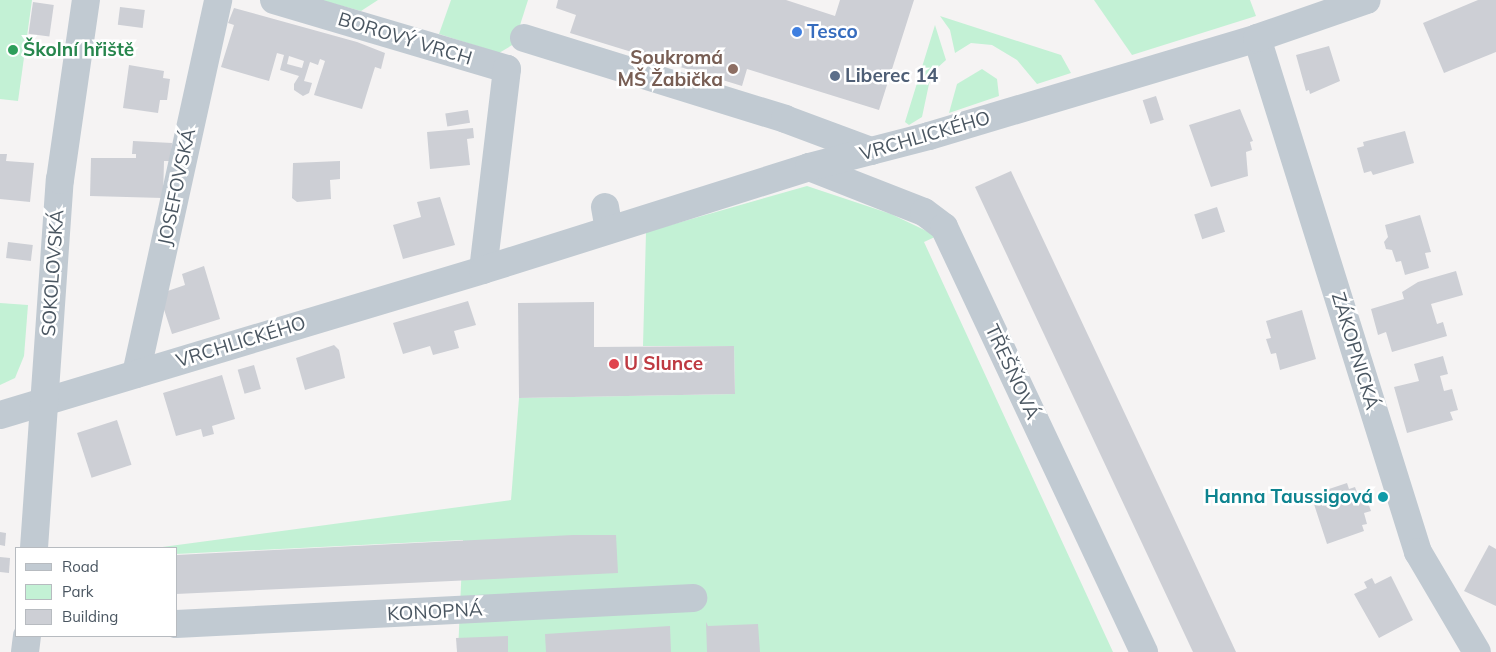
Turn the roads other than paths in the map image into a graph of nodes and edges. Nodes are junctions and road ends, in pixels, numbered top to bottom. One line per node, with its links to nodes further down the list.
1 (86, 0): 11 (street, SOKOLOVSKÁ)
2 (218, 0): 10 (street, JOSEFOVSKÁ)
3 (274, 0): 9 (street, BOROVÝ VRCH)
4 (1367, 0): 6 (street, VRCHLICKÉHO)
5 (524, 38): 7 (street)
6 (1258, 38): 7 (street, VRCHLICKÉHO); 19 (street, ZÁKOPNICKÁ)
7 (871, 151): 8 (street, VRCHLICKÉHO)
8 (809, 167): 9 (street, VRCHLICKÉHO); 18 (street, TŘEŠŇOVÁ)
9 (483, 270): 10 (street, VRCHLICKÉHO)
10 (136, 374): 11 (street, VRCHLICKÉHO)
11 (46, 399): 12 (street, VRCHLICKÉHO); 13 (street, SOKOLOVSKÁ)
12 (0, 415)
13 (34, 547)
14 (693, 598): 15 (street, KONOPNÁ)
15 (178, 624)
16 (26, 637): 17 (street)
17 (24, 652)
18 (1144, 652)
19 (1477, 652)

